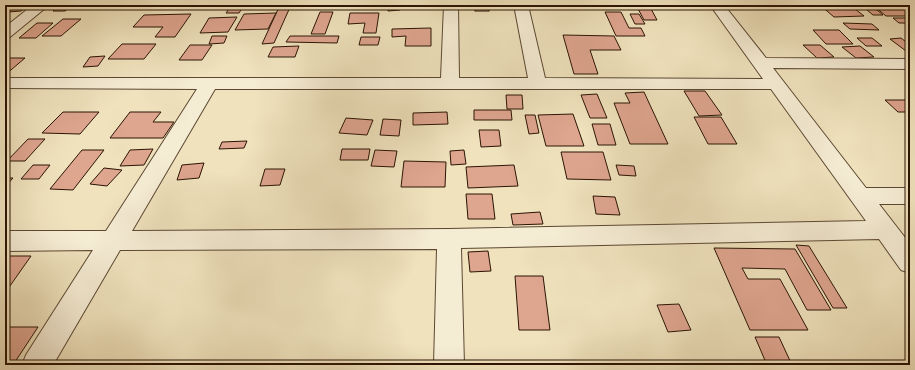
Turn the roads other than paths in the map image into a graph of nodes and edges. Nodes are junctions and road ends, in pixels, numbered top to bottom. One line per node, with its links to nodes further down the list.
1 (42, 5): 5 (street)
2 (451, 5): 10 (street)
3 (521, 5): 11 (street)
4 (717, 5): 6 (street)
5 (5, 34)
6 (761, 63): 7 (street); 12 (street)
7 (910, 64)
8 (5, 83): 9 (street)
9 (209, 84): 10 (street); 18 (street)
10 (450, 84): 11 (street)
11 (538, 84): 12 (street)
12 (775, 84): 13 (street)
13 (859, 196): 14 (street); 15 (street)
14 (910, 196)
15 (884, 230): 16 (street); 19 (street)
16 (449, 239): 18 (street); 21 (street)
17 (5, 241): 18 (street)
18 (113, 241): 20 (street)
19 (910, 263)
20 (37, 365)
21 (449, 365)

